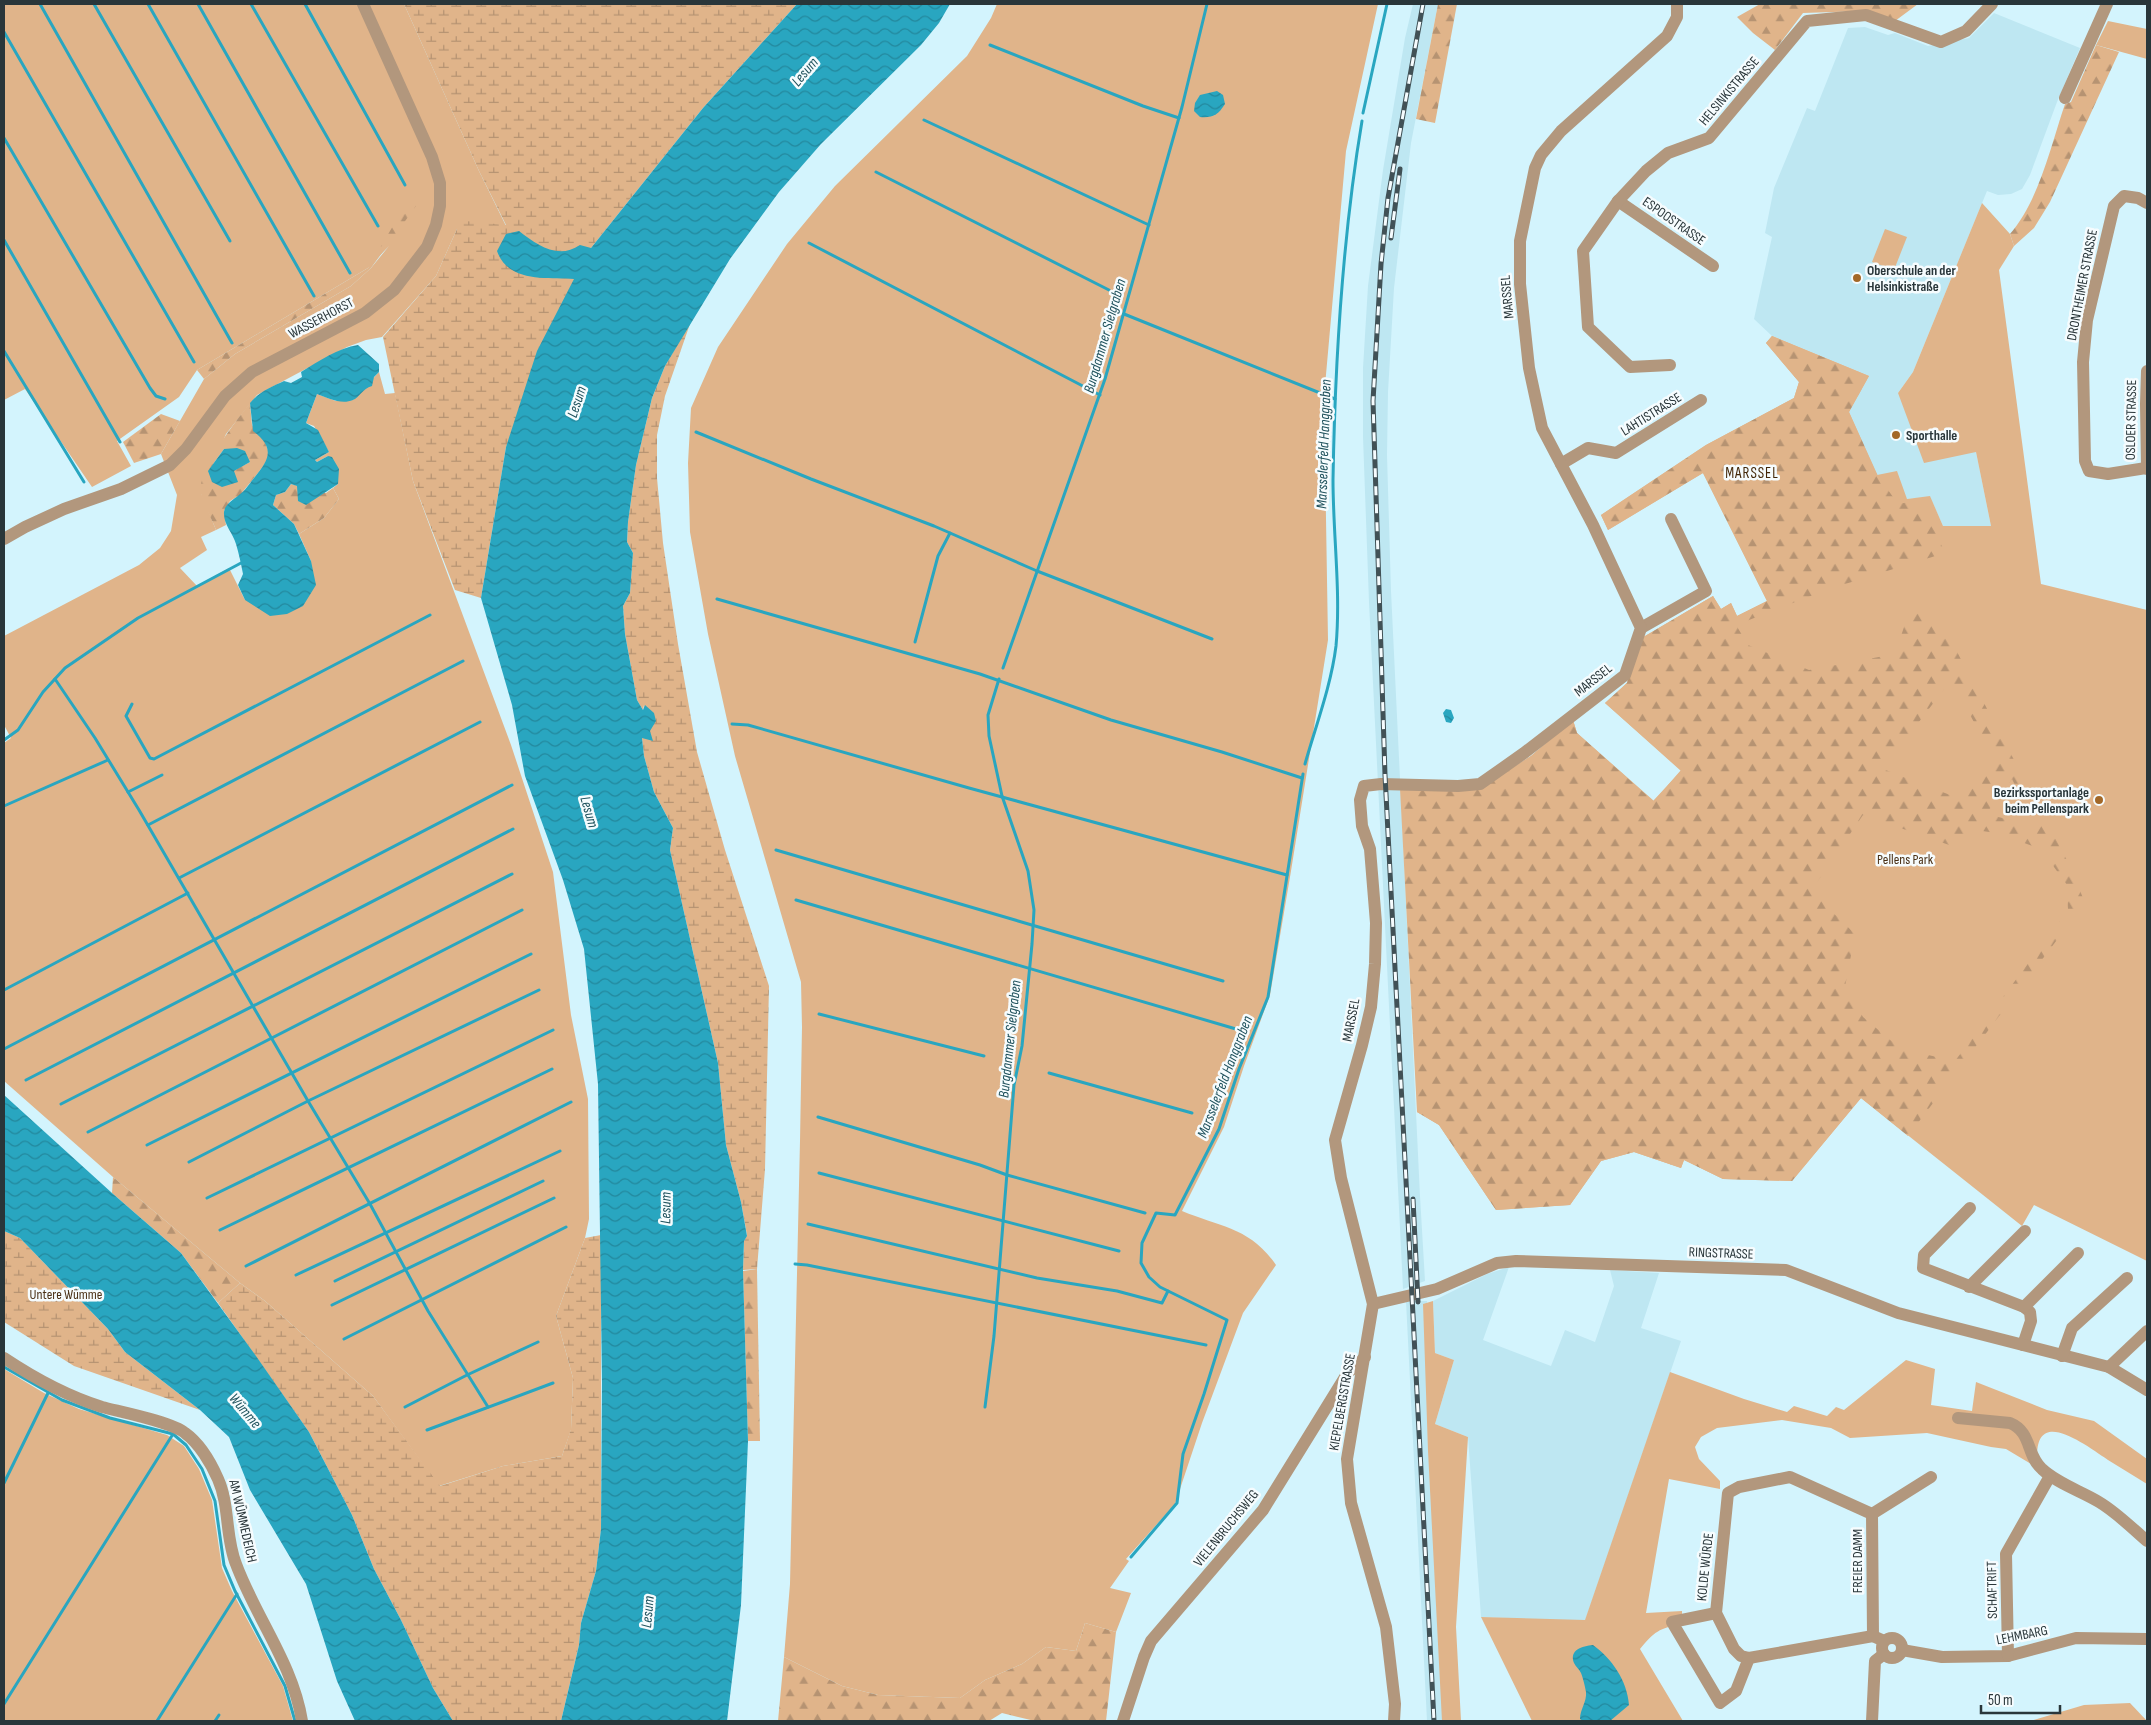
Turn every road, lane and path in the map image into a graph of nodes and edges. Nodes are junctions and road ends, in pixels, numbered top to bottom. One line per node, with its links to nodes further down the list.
1 (363, 4): 15 (street, WASSERHORST)
2 (1677, 4): 12 (street, MARSSEL)
3 (1992, 4): 6 (street, HELSINKISTRASSE)
4 (2107, 4): 5 (street)
5 (2065, 98)
6 (1618, 201): 8 (street, ESPOOSTRASSE); 9 (street, HELSINKISTRASSE)
7 (2147, 203): 13 (street, DRONTHEIMER STRASSE)
8 (1713, 266)
9 (1670, 365)
10 (2147, 371): 13 (street, OSLOER STRASSE)
11 (1701, 400): 12 (street, LAHTISTRASSE)
12 (1561, 464): 16 (street, MARSSEL)
13 (2146, 468)
14 (1671, 519): 16 (street)
15 (4, 539)
16 (1641, 628): 19 (street, MARSSEL)
17 (1970, 1208): 22 (street)
18 (2025, 1231): 22 (street)
19 (1356, 1234): 23 (street, KIEPELBERGSTRASSE)
20 (2078, 1254): 24 (street)
21 (2127, 1278): 27 (street)
22 (1969, 1287): 24 (street)
23 (1373, 1304): 26 (street, RINGSTRASSE); 28 (street, KIEPELBERGSTRASSE)
24 (2024, 1307): 26 (street)
25 (2147, 1331): 30 (street)
26 (2023, 1344): 27 (street, RINGSTRASSE)
27 (2062, 1356): 30 (street, RINGSTRASSE)
28 (1365, 1357): 45 (street, VIELENBRUCHSWEG); 46 (street, KIEPELBERGSTRASSE)
29 (4, 1358): 44 (street, AM WÜMMEDEICH)
30 (2109, 1367): 31 (street, RINGSTRASSE)
31 (2147, 1390)
32 (1958, 1418): 33 (street)
33 (2050, 1476): 36 (street); 42 (street, SCHAFTRIFT)
34 (1932, 1477): 35 (street, FREIER DAMM)
35 (1872, 1514): 37 (street, KOLDE WÜRDE); 38 (street, FREIER DAMM)
36 (2147, 1541)
37 (1716, 1613): 43 (street, KOLDE WÜRDE); 43 (street)
38 (1879, 1638): 40 (street); 41 (street, FREIER DAMM); 43 (street)
39 (2147, 1639): 42 (street, LEHMBARG)
40 (1902, 1650): 41 (street); 42 (street, LEHMBARG)
41 (1884, 1654): 47 (street)
42 (2008, 1656)
43 (1749, 1658)
44 (302, 1721)
45 (1123, 1721)
46 (1394, 1721)
47 (1872, 1721)

